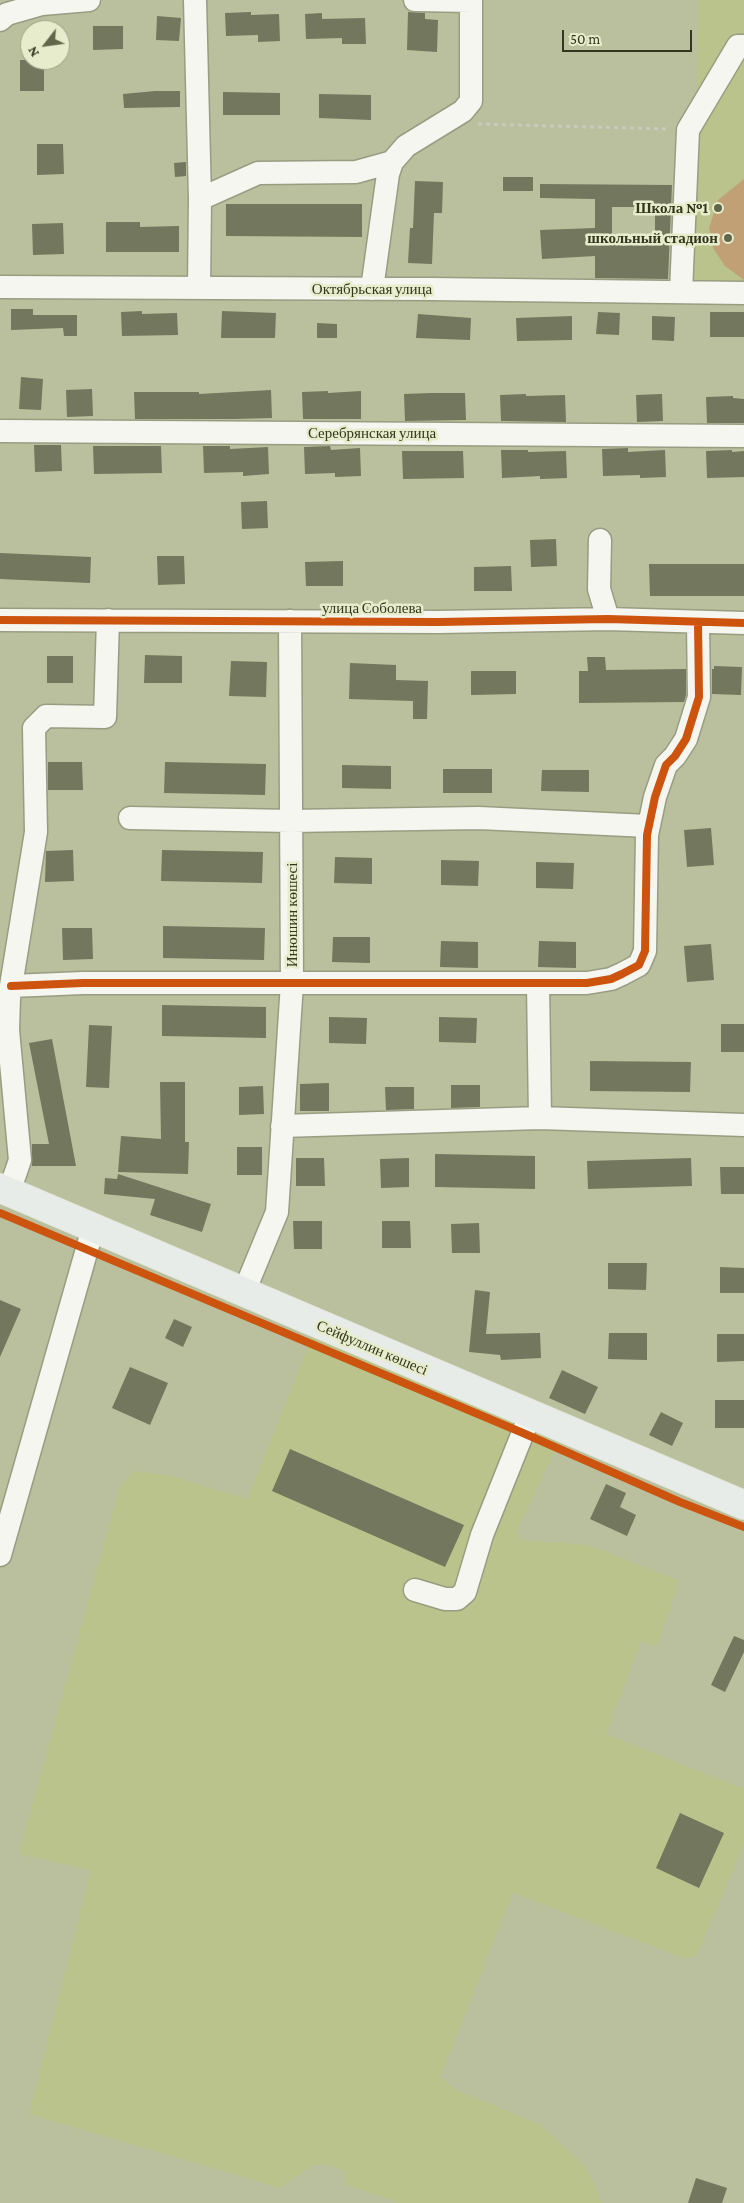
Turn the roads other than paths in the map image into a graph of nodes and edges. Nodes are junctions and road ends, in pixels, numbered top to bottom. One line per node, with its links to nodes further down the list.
1 (89, 0): 5 (street)
2 (195, 0): 8 (street)
3 (415, 0): 4 (street)
4 (471, 1): 7 (street)
5 (0, 20)
6 (744, 46): 12 (street)
7 (392, 162): 8 (street); 11 (street)
8 (200, 199): 10 (street)
9 (0, 287): 10 (street, Октябрьская улица)
10 (200, 288): 11 (street, Октябрьская улица)
11 (372, 288): 12 (street, Октябрьская улица)
12 (681, 292): 13 (street, Октябрьская улица)
13 (744, 293)
14 (0, 430): 15 (street, Серебрянская улица)
15 (744, 436)
16 (600, 540): 17 (street)
17 (608, 619): 20 (street, улица Соболева); 21 (street, улица Соболева)
18 (0, 620): 19 (street, улица Соболева)
19 (108, 620): 20 (street, улица Соболева); 28 (street)
20 (290, 621): 24 (street, Инюшин көшесі)
21 (698, 622): 22 (street, улица Соболева); 25 (street)
22 (744, 623)
23 (130, 818): 24 (street)
24 (291, 821): 25 (street); 26 (street, Инюшин көшесі)
25 (648, 826): 27 (street)
26 (292, 983): 27 (street); 28 (street); 31 (street, Инюшин көшесі)
27 (538, 983): 29 (street)
28 (11, 986): 32 (street)
29 (540, 1118): 30 (street); 31 (street)
30 (744, 1125)
31 (282, 1126): 34 (street, Инюшин көшесі)
32 (5, 1190): 33 (main road, Сейфуллин көшесі)
33 (94, 1228): 34 (main road, Сейфуллин көшесі); 37 (street)
34 (244, 1292): 35 (main road, Сейфуллин көшесі)
35 (530, 1415): 36 (main road, Сейфуллин көшесі); 38 (street)
36 (744, 1505)
37 (0, 1555)
38 (415, 1590)

